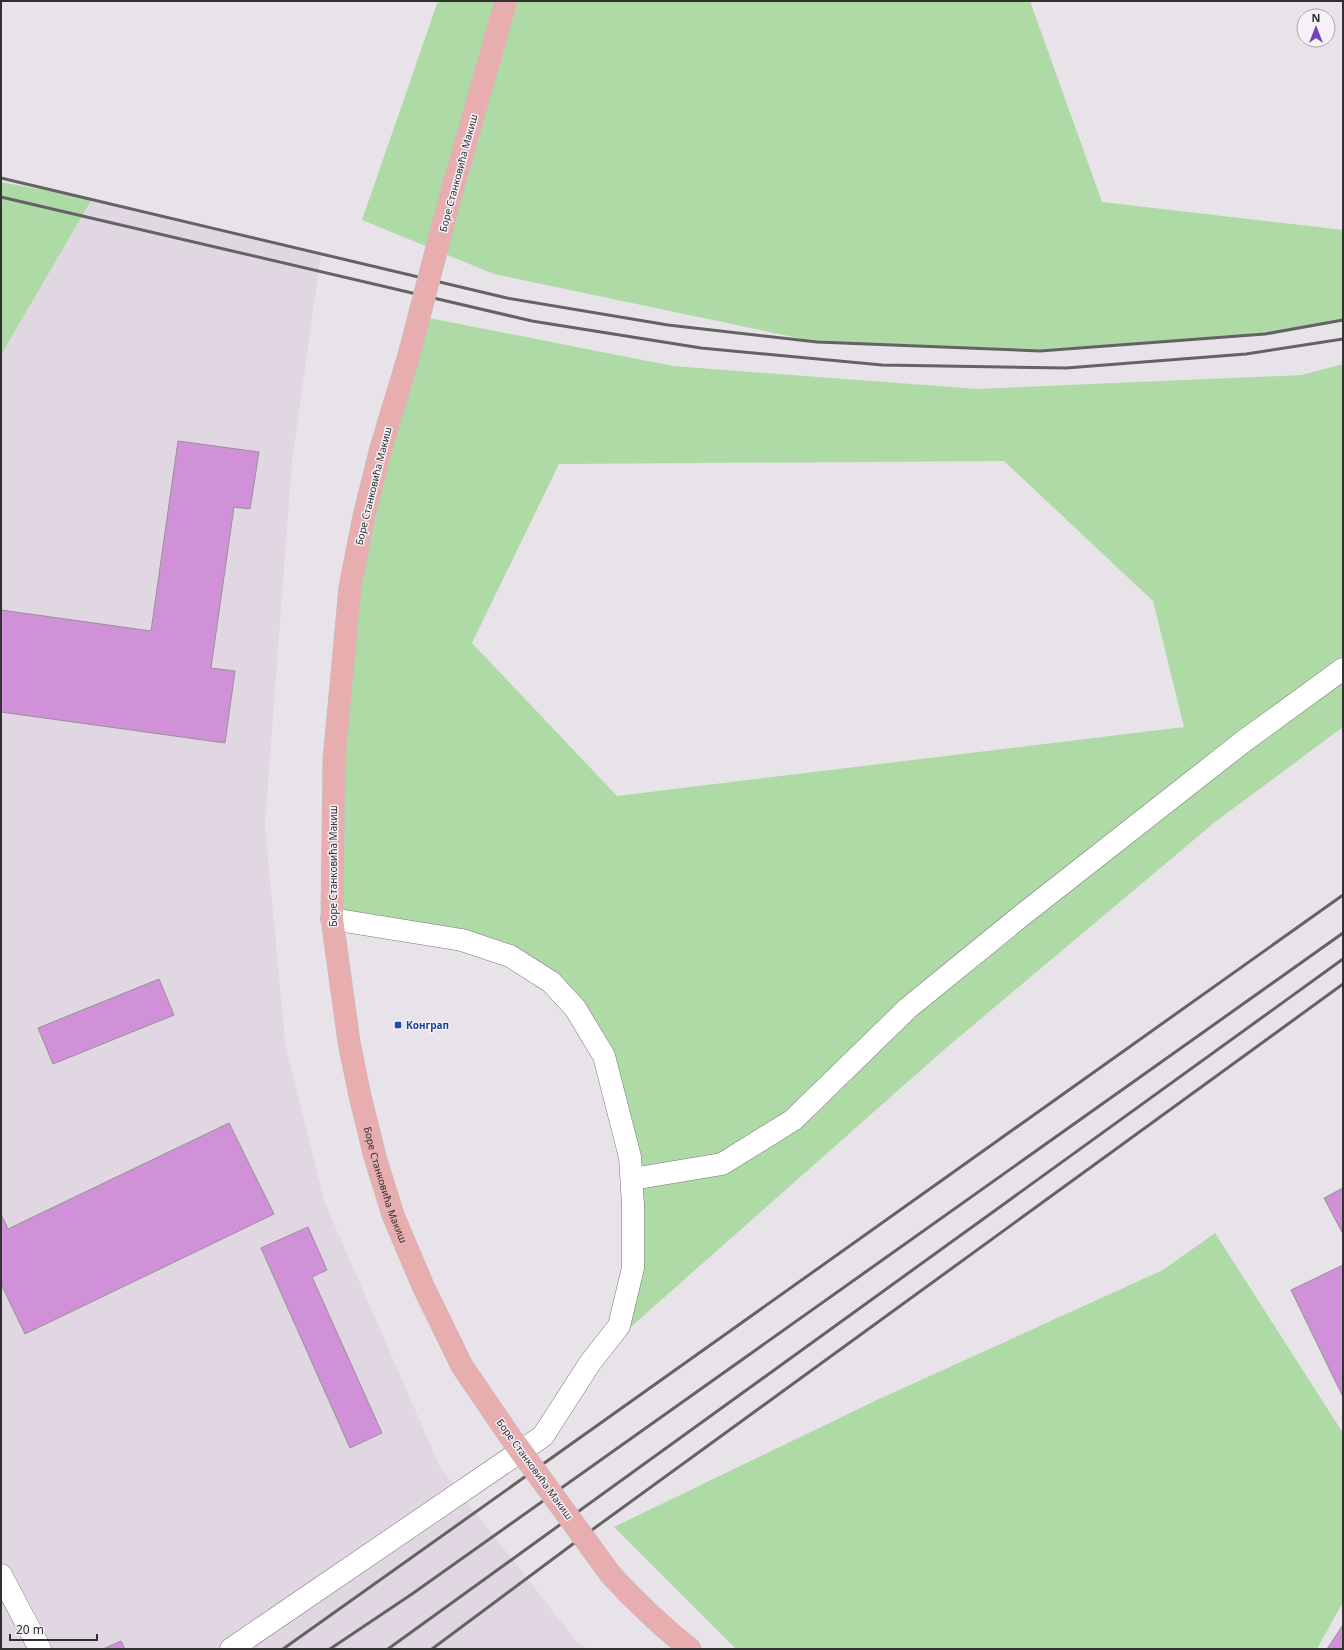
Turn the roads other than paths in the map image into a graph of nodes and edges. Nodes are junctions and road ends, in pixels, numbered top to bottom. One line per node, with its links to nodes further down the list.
1 (506, 1): 3 (main road, Боре Станковића Макиш, bridge)
2 (1343, 669): 4 (lane)
3 (332, 918): 4 (lane); 8 (main road, Боре Станковића Макиш, bridge)
4 (632, 1179): 7 (lane)
5 (1, 1575): 6 (lane)
6 (40, 1649)
7 (231, 1649)
8 (690, 1649)

